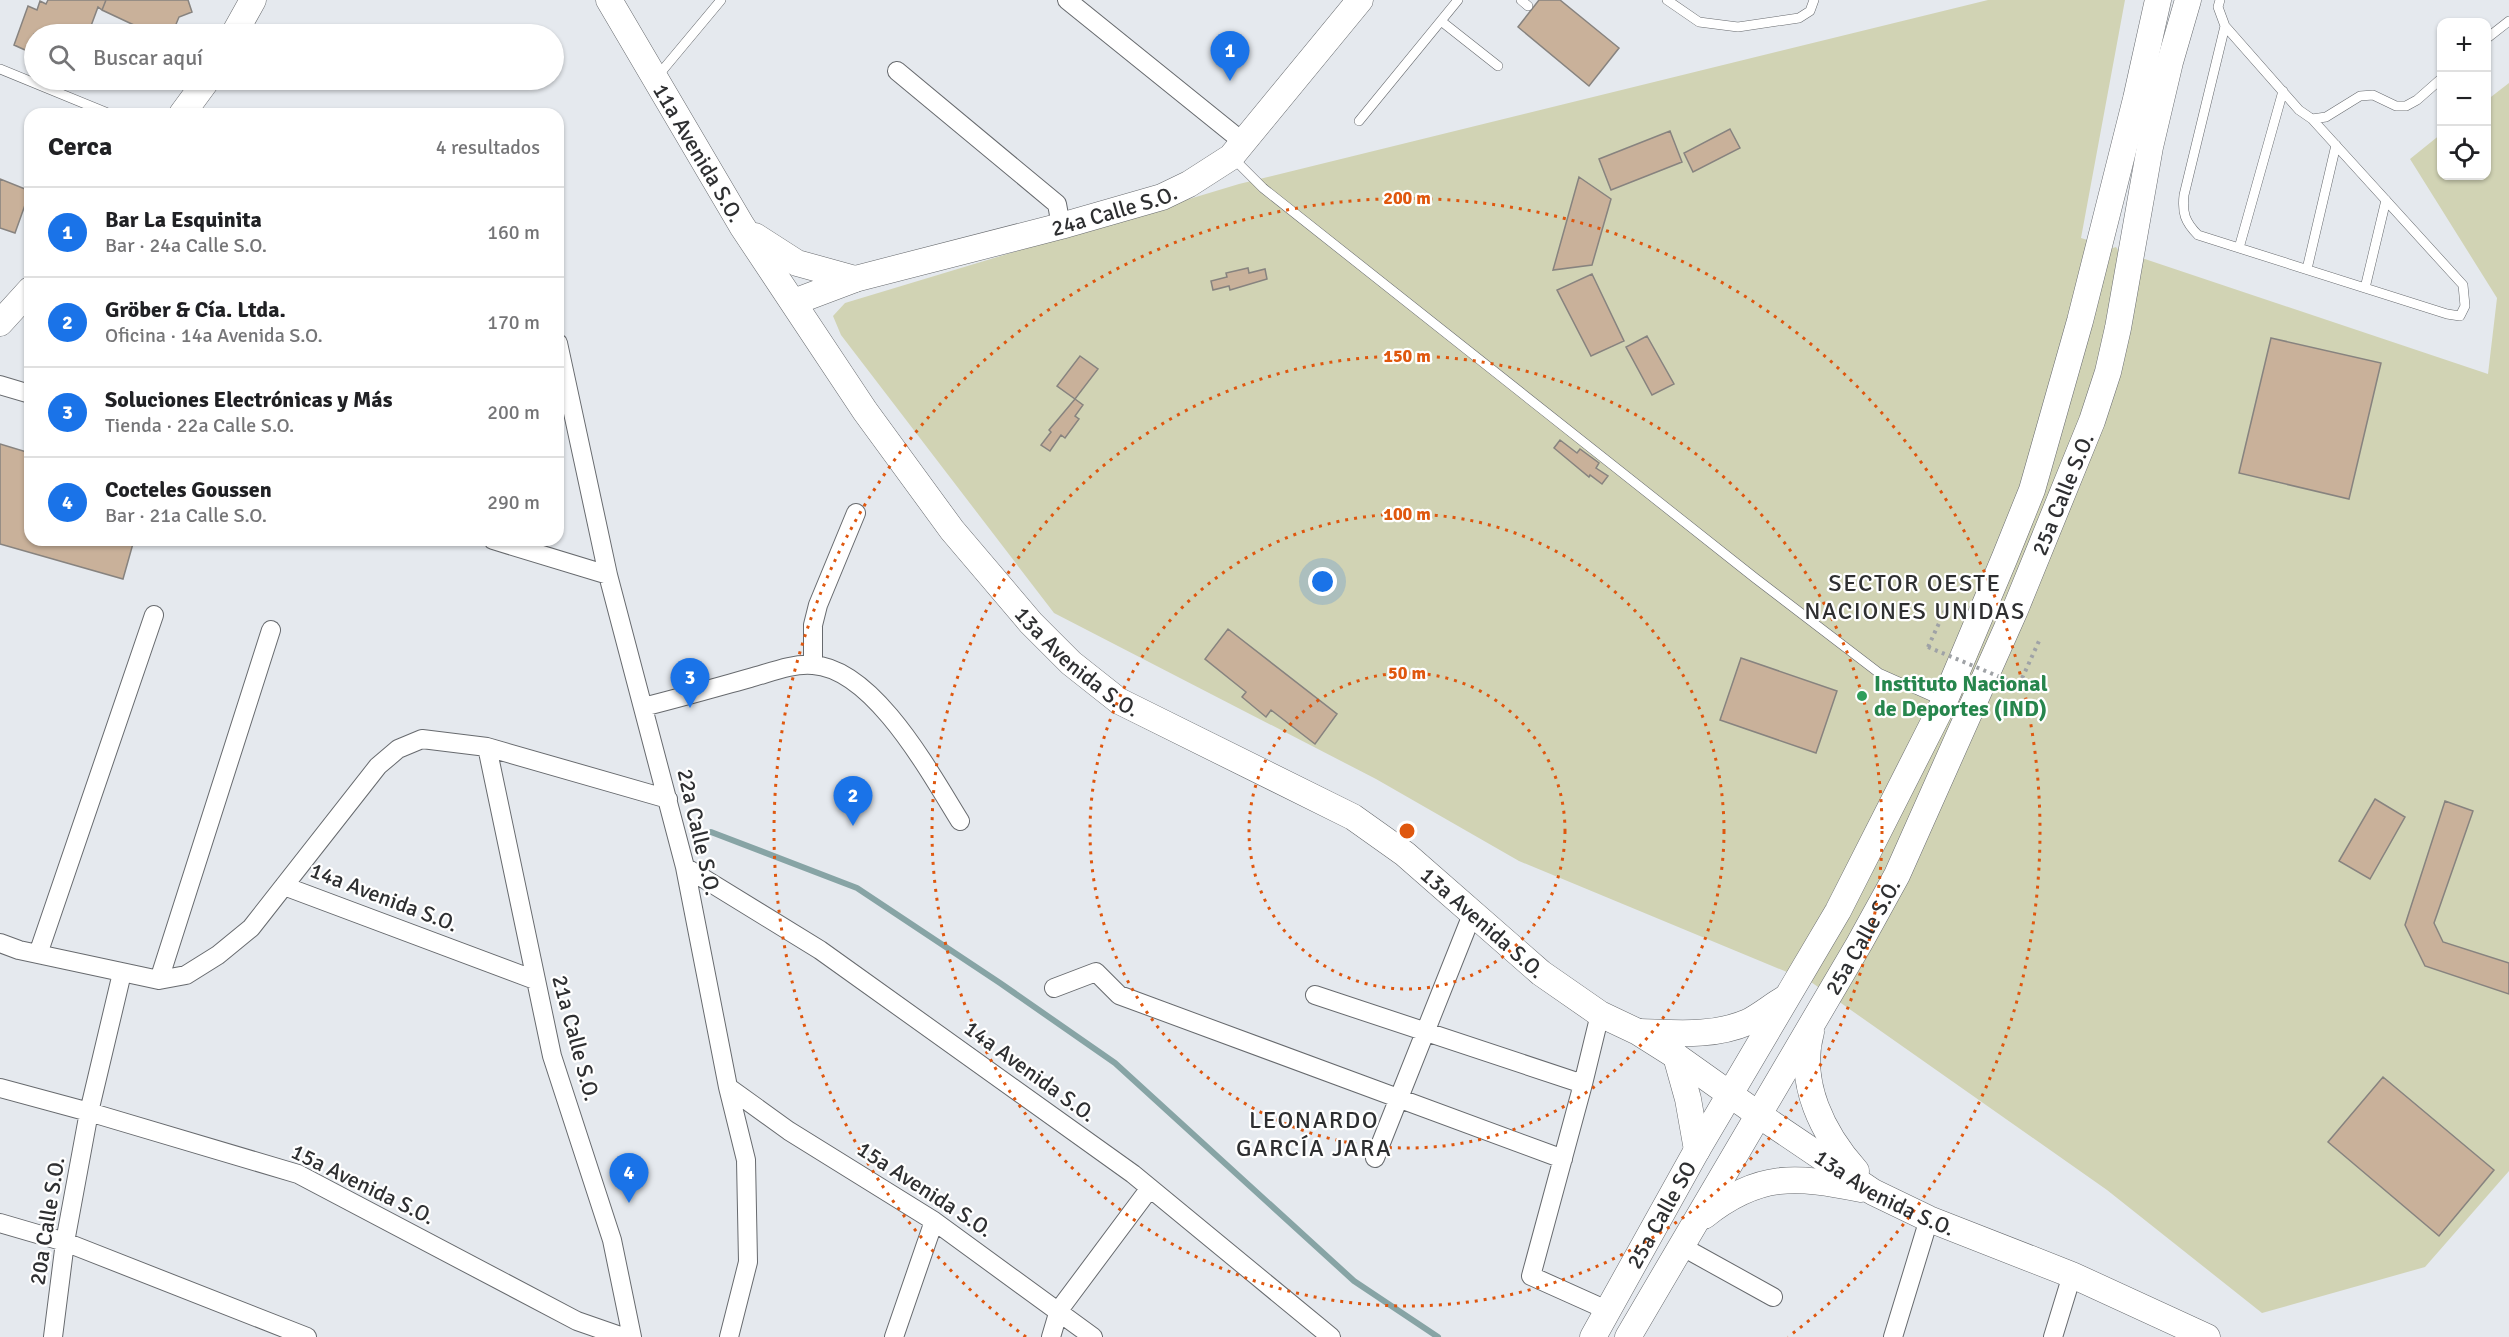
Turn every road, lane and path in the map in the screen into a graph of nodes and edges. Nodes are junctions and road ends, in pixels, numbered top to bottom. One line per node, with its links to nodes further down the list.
1 (253, 0): 13 (street)
2 (609, 0): 21 (street, 11a Avenida S.O.)
3 (721, 0): 21 (lane)
4 (1067, 0): 31 (street)
5 (1360, 0): 31 (street, 24a Calle S.O.)
6 (1458, 0): 12 (lane)
7 (1666, 0): 8 (lane)
8 (1814, 0)
9 (2158, 0): 45 (street, 25a Calle S.O.)
10 (2188, 0): 46 (street, 25a Calle S.O.)
11 (2220, 0): 14 (lane)
12 (1441, 21): 17 (lane); 29 (lane)
13 (240, 24)
14 (2225, 26): 25 (lane); 35 (lane)
15 (2507, 27): 16 (lane)
16 (2491, 37)
17 (1498, 66)
18 (0, 69): 20 (lane)
19 (897, 71): 34 (street)
20 (24, 79)
21 (655, 80): 33 (street, 11a Avenida S.O.)
22 (2437, 82): 28 (lane)
23 (51, 90): 26 (lane)
24 (200, 90): 27 (street)
25 (2283, 91): 28 (lane); 35 (lane)
26 (95, 108)
27 (186, 108)
28 (2312, 119): 30 (lane)
29 (1359, 121)
30 (2336, 145): 32 (lane); 36 (lane)
31 (1237, 149): 34 (street, 24a Calle S.O.); 56 (lane)
32 (2386, 200): 38 (lane); 38 (lane)
33 (742, 226): 37 (street); 40 (street, 11a Avenida S.O.)
34 (1061, 226): 37 (street, 24a Calle S.O.)
35 (2239, 248): 36 (lane)
36 (2307, 269): 38 (lane)
37 (855, 279): 40 (street, 24a Calle S.O.)
38 (2365, 288)
39 (24, 297): 41 (street)
40 (794, 302): 62 (street, 13a Avenida S.O.)
41 (0, 323)
42 (564, 371): 49 (street, 22a Calle S.O.)
43 (0, 385): 44 (street)
44 (24, 392)
45 (2032, 490): 46 (street); 56 (street, 25a Calle S.O.)
46 (2060, 501): 56 (street, 25a Calle S.O.)
47 (856, 513): 54 (street)
48 (513, 546): 49 (street)
49 (608, 575): 55 (street, 22a Calle S.O.)
50 (1947, 606): 53 (path, bridge)
51 (154, 615): 64 (street)
52 (271, 630): 66 (street)
53 (2039, 641)
54 (813, 665): 55 (street); 59 (street)
55 (643, 707): 58 (street, 22a Calle S.O.)
56 (1957, 708): 70 (street, 25a Calle S.O.); 72 (street, 25a Calle S.O.)
57 (487, 747): 58 (street); 61 (street); 67 (street, 21a Calle S.O.)
58 (668, 799): 60 (street, 22a Calle S.O.)
59 (960, 820)
60 (684, 867): 77 (street, 22a Calle S.O.); 86 (street, 14a Avenida S.O.)
61 (284, 886): 66 (street, 14a Avenida S.O.); 67 (street, 14a Avenida S.O.)
62 (1473, 912): 71 (street, 13a Avenida S.O.); 73 (street)
63 (0, 943): 64 (street, 14a Avenida S.O.)
64 (38, 954): 65 (street, 14a Avenida S.O.)
65 (122, 973): 66 (street, 14a Avenida S.O.); 81 (street, 20a Calle S.O.)
66 (159, 980)
67 (536, 980): 102 (street, 21a Calle S.O.)
68 (1054, 988): 80 (street)
69 (1315, 995): 73 (street)
70 (1789, 995): 74 (street); 79 (street, 25a Calle S.O.)
71 (1600, 1014): 74 (street, 13a Avenida S.O.); 76 (street)
72 (1816, 1016): 82 (street, 25a Calle S.O.); 87 (street)
73 (1425, 1032): 76 (street); 80 (street)
74 (1638, 1032): 75 (street, 13a Avenida S.O.)
75 (1676, 1056): 79 (street, 13a Avenida S.O.); 83 (street)
76 (1583, 1084): 85 (street)
77 (728, 1087): 89 (street, 15a Avenida S.O.); 103 (street, 22a Calle S.O.)
78 (0, 1088): 81 (street, 15a Avenida S.O.)
79 (1730, 1095): 82 (street, 13a Avenida S.O.); 83 (street, 25a Calle SO)
80 (1399, 1098): 84 (street); 85 (street)
81 (89, 1112): 92 (street, 20a Calle S.O.); 101 (street, 15a Avenida S.O.)
82 (1759, 1115): 87 (street, 13a Avenida S.O.); 91 (street, 25a Calle SO)
83 (1697, 1150): 97 (street, 25a Calle SO)
84 (1375, 1158)
85 (1563, 1159): 97 (street)
86 (1150, 1188): 96 (street); 107 (street, 14a Avenida S.O.)
87 (1873, 1192): 88 (street, 13a Avenida S.O.); 91 (street)
88 (1929, 1219): 94 (street, 13a Avenida S.O.); 109 (street)
89 (934, 1221): 96 (street, 15a Avenida S.O.); 104 (street)
90 (0, 1223): 92 (street)
91 (1695, 1224): 93 (street, 25a Calle SO)
92 (65, 1242): 99 (street, 20a Calle S.O.); 100 (street)
93 (1681, 1246): 95 (street); 98 (street, 25a Calle SO)
94 (2072, 1275): 110 (street); 111 (street, 13a Avenida S.O.)
95 (1773, 1297)
96 (1059, 1310): 105 (street); 106 (street, 15a Avenida S.O.)
97 (1609, 1311): 108 (street, 25a Calle SO)
98 (1634, 1335)
99 (53, 1337)
100 (307, 1337)
101 (623, 1337)
102 (632, 1337)
103 (729, 1337)
104 (894, 1337)
105 (1051, 1337)
106 (1093, 1337)
107 (1331, 1337)
108 (1593, 1337)
109 (1893, 1337)
110 (2053, 1337)
111 (2204, 1337)

